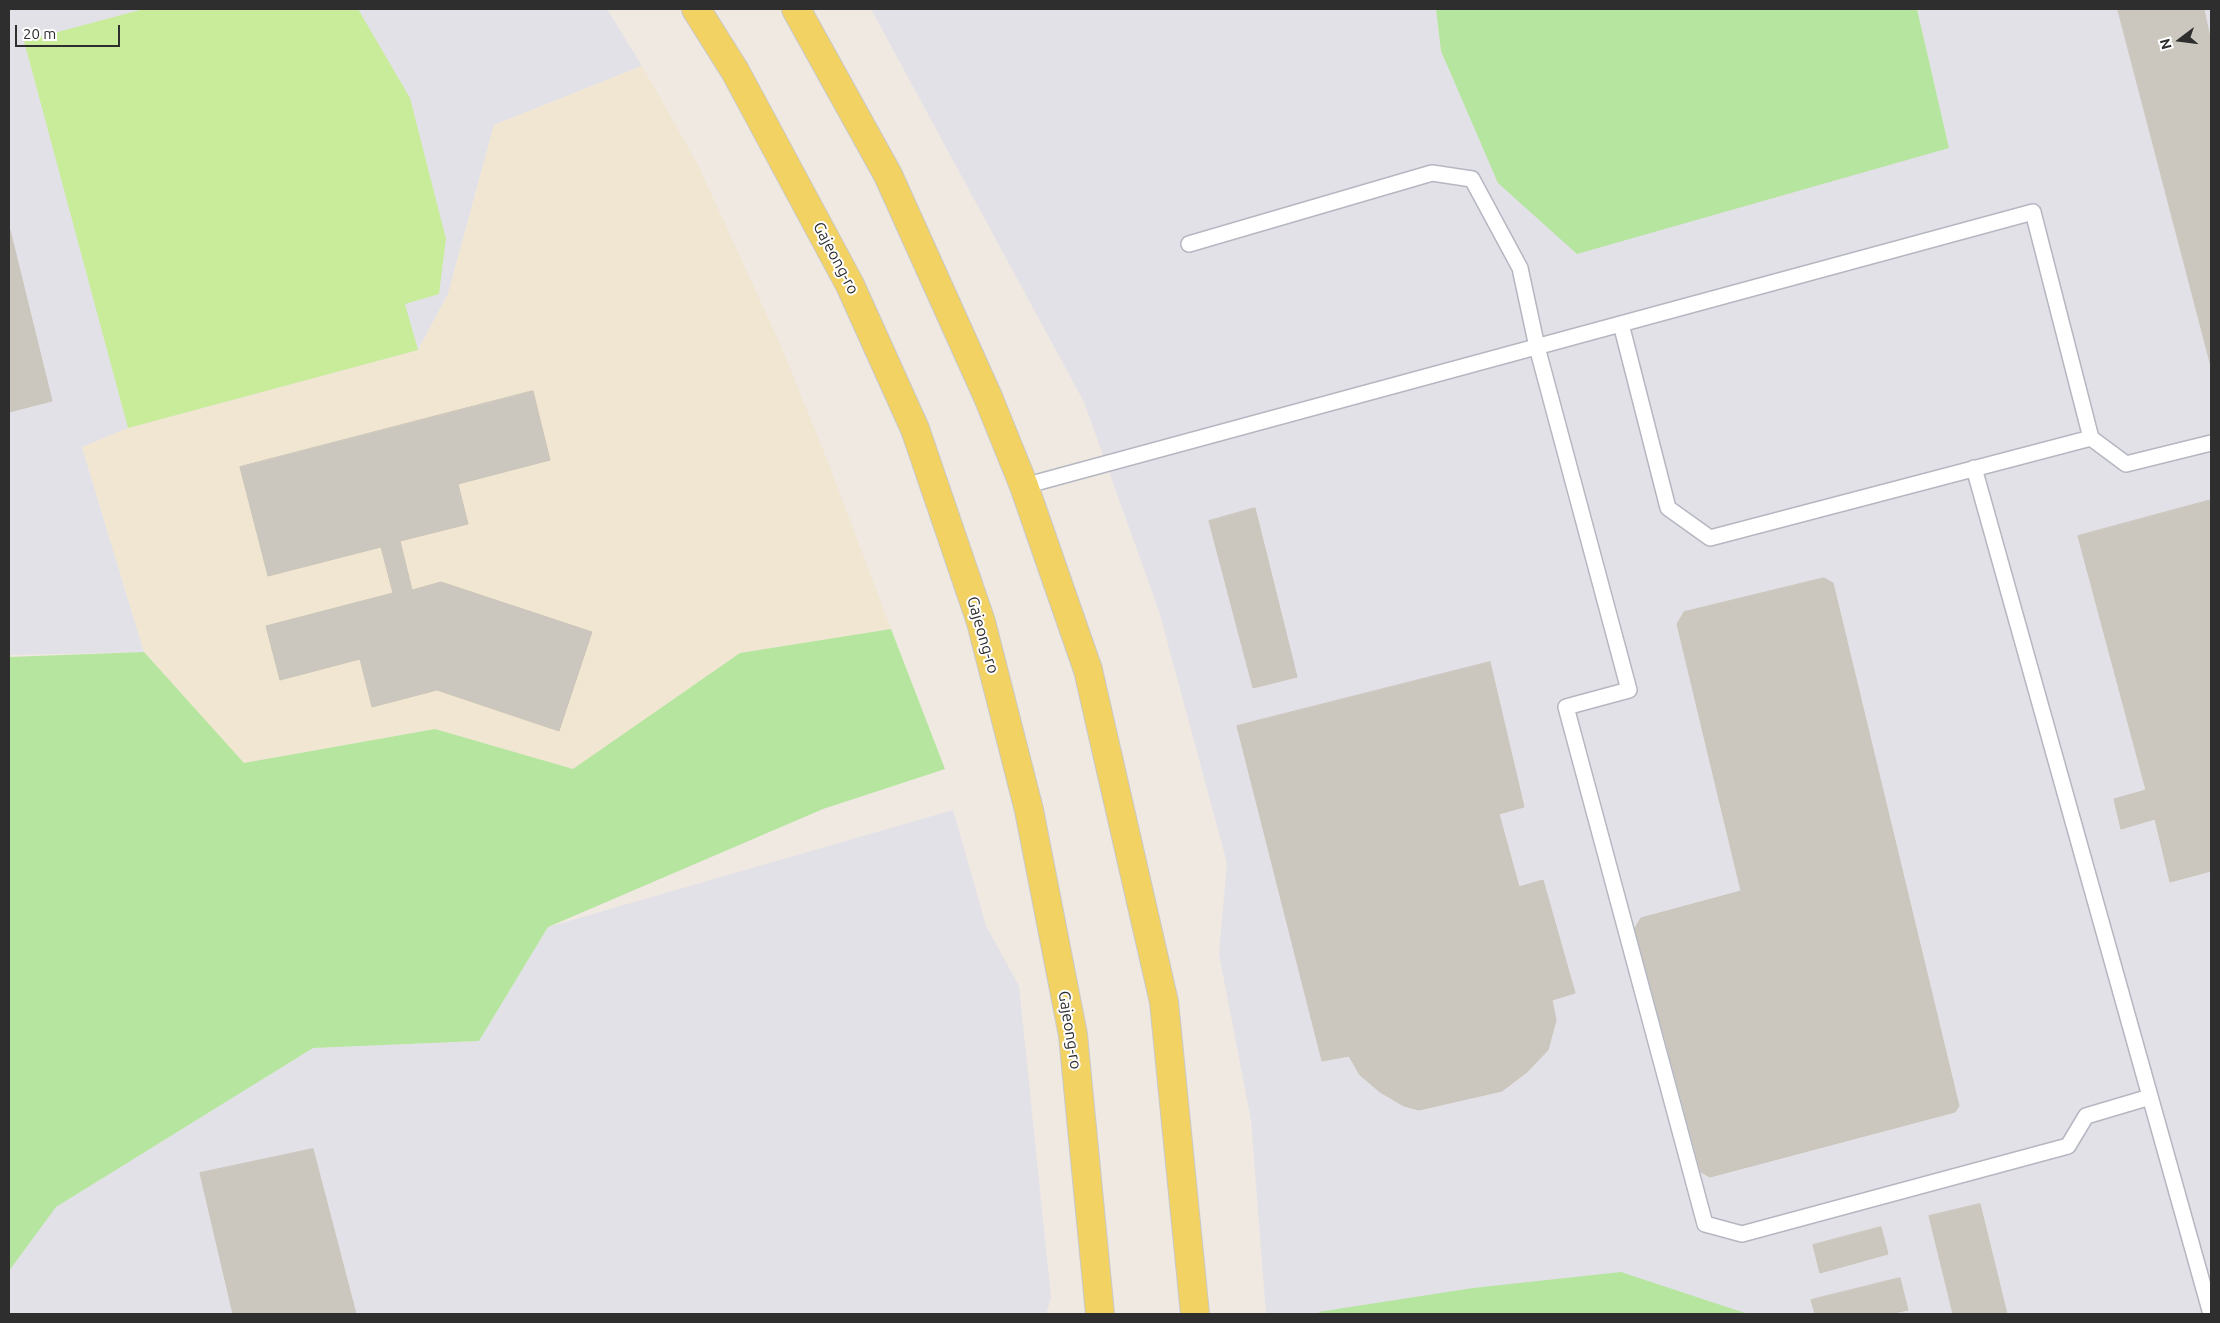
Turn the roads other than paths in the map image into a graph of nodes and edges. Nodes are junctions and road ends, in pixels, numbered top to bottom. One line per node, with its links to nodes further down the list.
1 (696, 9): 11 (main road, Gajeong-ro)
2 (796, 9): 9 (main road)
3 (1189, 244): 5 (lane)
4 (1621, 324): 5 (lane); 6 (lane); 8 (lane)
5 (1537, 347): 9 (lane); 10 (lane)
6 (2091, 438): 7 (lane); 8 (lane)
7 (2211, 443)
8 (1974, 468): 10 (lane)
9 (1024, 486): 12 (main road)
10 (2150, 1097): 13 (lane)
11 (1100, 1314)
12 (1195, 1314)
13 (2211, 1314)

